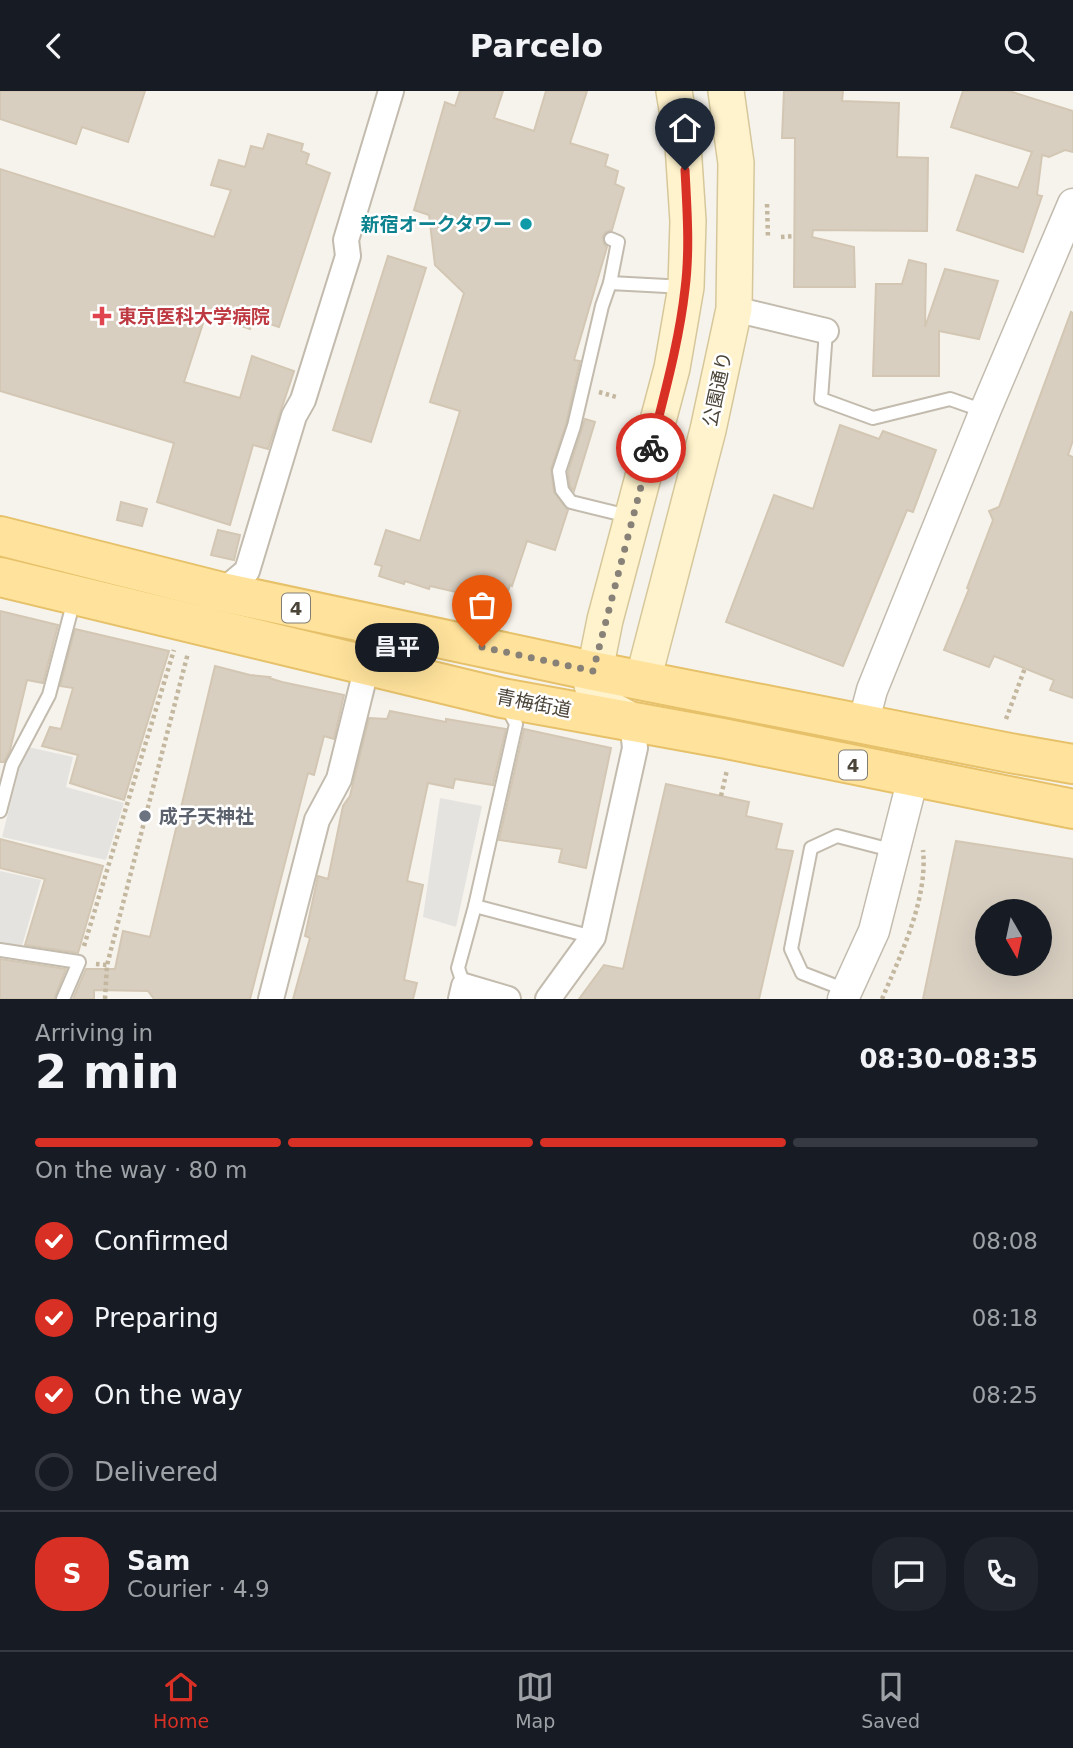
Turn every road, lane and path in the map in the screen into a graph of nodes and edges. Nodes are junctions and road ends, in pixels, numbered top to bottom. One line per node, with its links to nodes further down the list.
1 (391, 91): 18 (street)
2 (674, 91): 11 (main road)
3 (726, 91): 12 (main road, 公園通り)
4 (766, 198): 8 (path)
5 (1073, 204): 14 (street)
6 (794, 236): 7 (path)
7 (781, 237)
8 (768, 238)
9 (611, 239): 10 (lane)
10 (610, 283): 11 (lane); 15 (lane)
11 (685, 287): 15 (main road)
12 (734, 309): 13 (street); 24 (main road, 公園通り)
13 (826, 331): 14 (lane)
14 (985, 411): 28 (street)
15 (632, 517): 23 (main road)
16 (0, 536): 18 (main road, 4)
17 (0, 577): 19 (main road, 青梅街道 / 4)
18 (222, 592): 23 (main road, 4)
19 (75, 596): 20 (main road, 青梅街道 / 4); 34 (lane)
20 (186, 635): 21 (main road, 青梅街道 / 4); 39 (path); 43 (path)
21 (367, 666): 25 (main road, 青梅街道 / 4); 44 (street)
22 (1025, 668): 26 (path)
23 (593, 671): 24 (main road, 4); 27 (main road)
24 (643, 680): 27 (main road); 28 (main road, 4)
25 (502, 698): 27 (main road, 青梅街道 / 4); 36 (lane)
26 (1006, 719)
27 (632, 721): 31 (main road, 青梅街道 / 4); 37 (street)
28 (863, 724): 29 (main road, 4)
29 (1073, 764)
30 (728, 765): 32 (path)
31 (913, 778): 33 (main road, 青梅街道 / 4); 35 (street)
32 (721, 796)
33 (1073, 809)
34 (0, 811)
35 (909, 848): 41 (street); 41 (lane); 47 (path)
36 (475, 906): 37 (lane); 40 (lane)
37 (593, 937): 46 (street)
38 (0, 950): 39 (lane)
39 (79, 962): 42 (lane)
40 (462, 993): 45 (street)
41 (845, 995)
42 (63, 999)
43 (105, 999)
44 (271, 999)
45 (508, 999)
46 (548, 999)
47 (882, 999)

